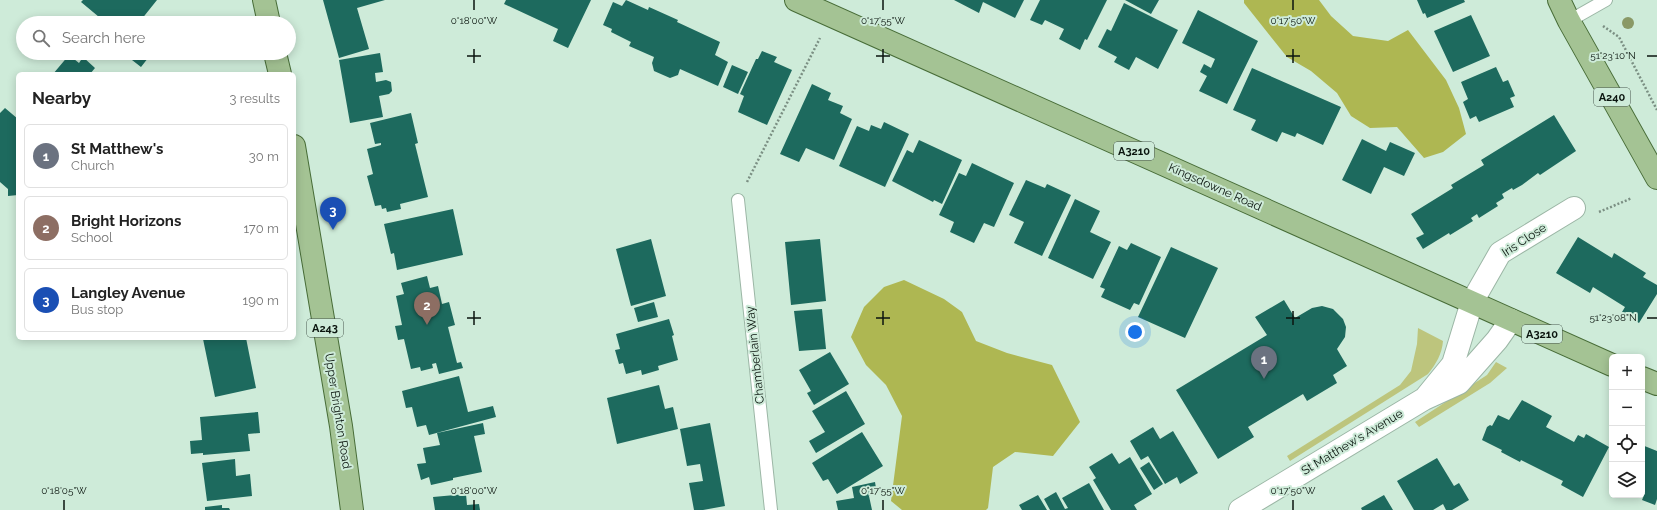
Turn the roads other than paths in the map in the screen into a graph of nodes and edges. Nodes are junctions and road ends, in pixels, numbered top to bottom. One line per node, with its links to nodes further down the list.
1 (264, 0): 5 (main road)
2 (796, 0): 13 (main road, Kingsdowne Road / A3210)
3 (1559, 0): 6 (main road, A240)
4 (1606, 0): 6 (lane)
5 (267, 16)
6 (1569, 21): 10 (main road, A240)
7 (277, 60): 8 (main road)
8 (280, 72)
9 (296, 158): 19 (main road, Upper Brighton Road / A243)
10 (1657, 178)
11 (738, 200): 20 (lane, Chamberlain Way)
12 (1574, 208): 13 (street, Iris Close)
13 (1472, 302): 14 (main road, Kingsdowne Road / A3210); 18 (street, Iris Close)
14 (1511, 320): 15 (main road, Kingsdowne Road / A3210); 18 (street)
15 (1609, 364)
16 (1645, 379): 17 (main road)
17 (1657, 384)
18 (1424, 399): 21 (street, St Matthew's Avenue)
19 (352, 510)
20 (771, 510)
21 (1240, 510)

